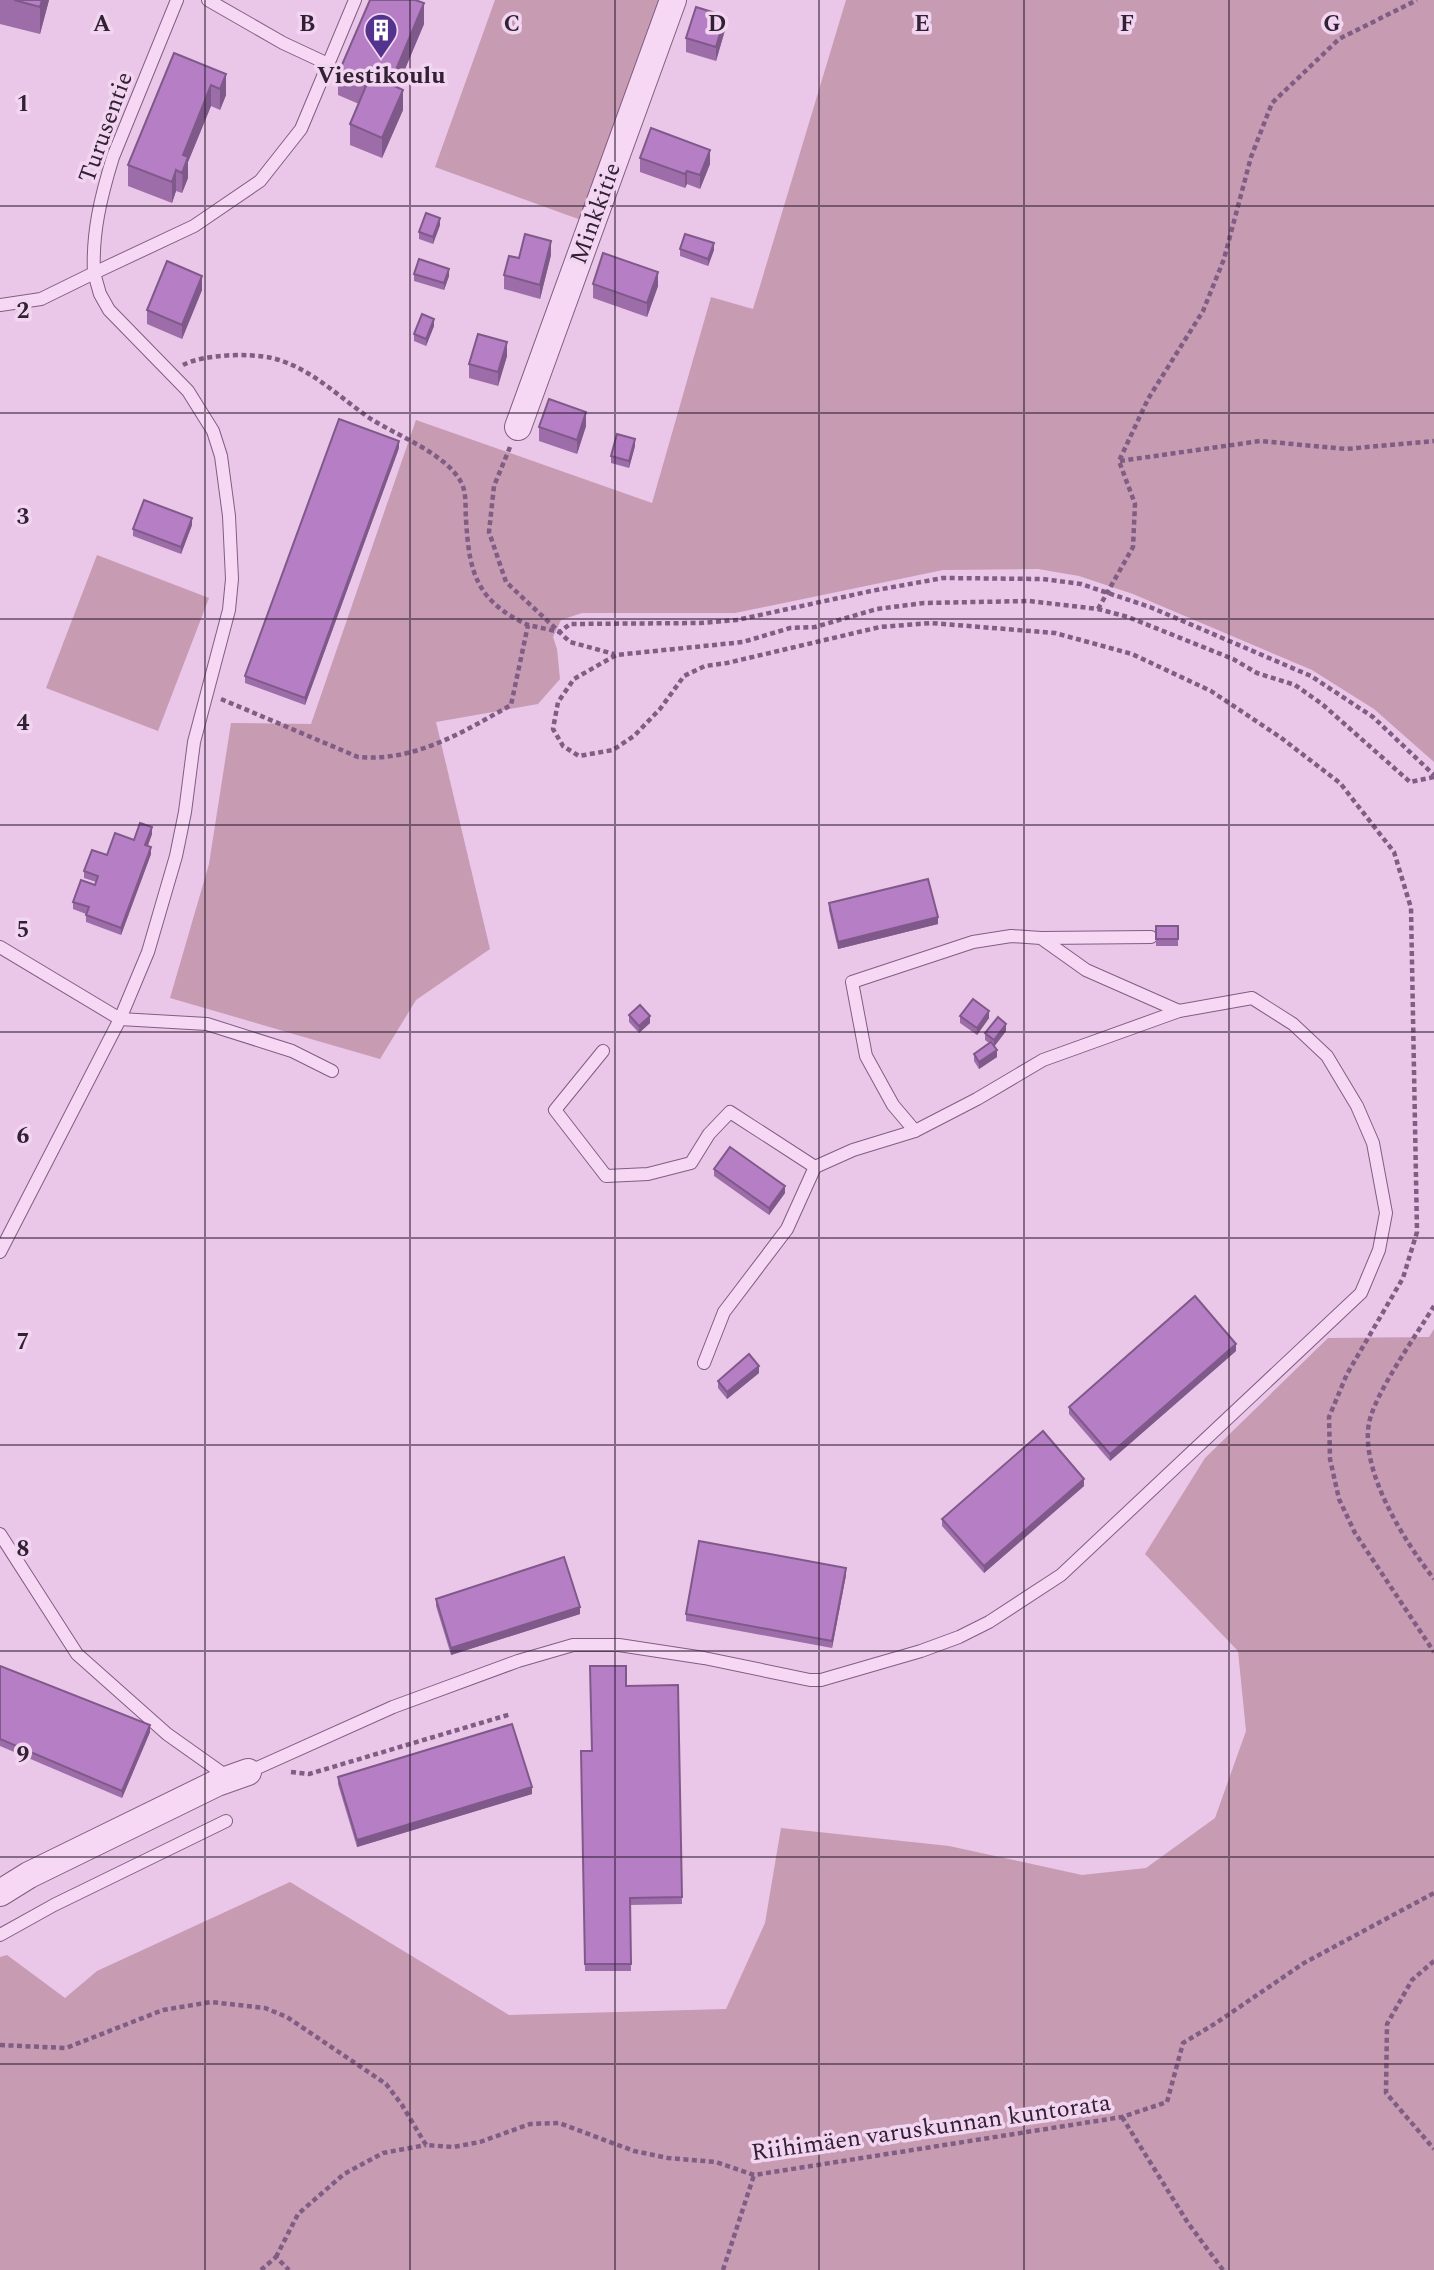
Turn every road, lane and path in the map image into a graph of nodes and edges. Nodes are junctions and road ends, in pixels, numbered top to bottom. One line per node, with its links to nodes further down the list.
1 (177, 0): 7 (lane, Turusentie)
2 (208, 0): 6 (lane)
3 (355, 0): 6 (lane)
4 (673, 0): 10 (street, Minkkitie)
5 (1417, 0): 12 (path)
6 (328, 64): 7 (lane)
7 (94, 273): 8 (lane); 9 (lane, Turusentie)
8 (0, 305)
9 (170, 372): 15 (path); 18 (lane, Turusentie)
10 (518, 427): 16 (path)
11 (1434, 442): 12 (path)
12 (1119, 461): 13 (path)
13 (1108, 592): 14 (path); 16 (path); 19 (path)
14 (1098, 609): 17 (path); 19 (path)
15 (528, 625): 16 (path); 18 (path)
16 (560, 632): 17 (path)
17 (616, 655): 34 (path)
18 (208, 694): 24 (lane, Turusentie)
19 (1434, 776)
20 (1151, 937): 21 (lane)
21 (1041, 938): 23 (lane); 27 (lane)
22 (0, 947): 24 (lane)
23 (1178, 1011): 27 (lane); 35 (lane)
24 (120, 1019): 26 (lane); 29 (lane, Turusentie)
25 (603, 1051): 28 (lane)
26 (332, 1071)
27 (915, 1130): 28 (lane)
28 (815, 1167): 31 (lane)
29 (0, 1252)
30 (1434, 1306): 33 (path)
31 (704, 1363)
32 (0, 1534): 35 (lane)
33 (1434, 1579)
34 (1434, 1652)
35 (239, 1775): 37 (street)
36 (226, 1821): 39 (lane)
37 (0, 1893)
38 (1434, 1893): 42 (path, Riihimäen varuskunnan kuntorata)
39 (0, 1935)
40 (1434, 1961): 44 (path)
41 (0, 2045): 43 (path)
42 (1122, 2117): 45 (path, Riihimäen varuskunnan kuntorata); 50 (path)
43 (426, 2145): 45 (path, Riihimäen varuskunnan kuntorata); 46 (path, Riihimäen varuskunnan kuntorata)
44 (1434, 2149)
45 (754, 2175): 49 (path)
46 (276, 2257): 47 (path); 48 (path)
47 (261, 2270)
48 (289, 2270)
49 (723, 2270)
50 (1223, 2270)

